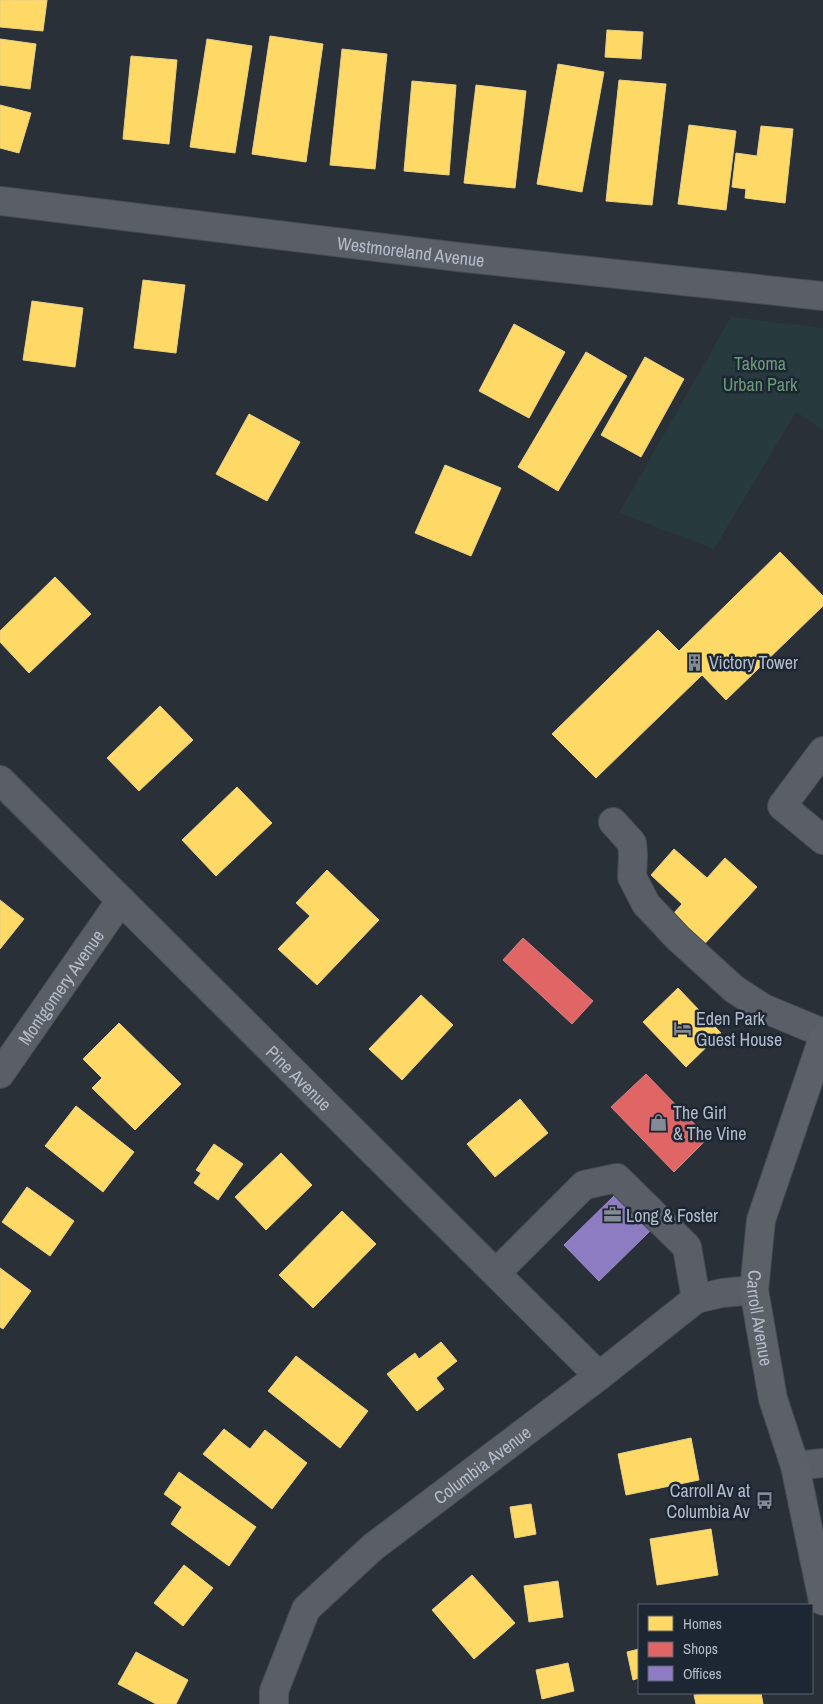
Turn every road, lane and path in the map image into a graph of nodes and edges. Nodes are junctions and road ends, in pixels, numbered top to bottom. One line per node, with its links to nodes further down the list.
1 (0, 201): 2 (street, Westmoreland Avenue)
2 (823, 296)
3 (823, 751): 6 (street)
4 (0, 780): 7 (street, Pine Avenue)
5 (613, 822): 8 (street)
6 (823, 840)
7 (121, 900): 10 (street, Montgomery Avenue); 11 (street, Pine Avenue)
8 (823, 1033)
9 (823, 1038): 12 (main road, Carroll Avenue)
10 (0, 1074)
11 (496, 1273): 13 (street); 14 (street, Pine Avenue)
12 (754, 1290): 13 (street, Columbia Avenue); 16 (main road, Carroll Avenue)
13 (696, 1299): 14 (street, Columbia Avenue)
14 (599, 1376): 18 (street, Columbia Avenue)
15 (823, 1462): 16 (street)
16 (795, 1466): 17 (main road, Carroll Avenue)
17 (823, 1601)
18 (274, 1704)

